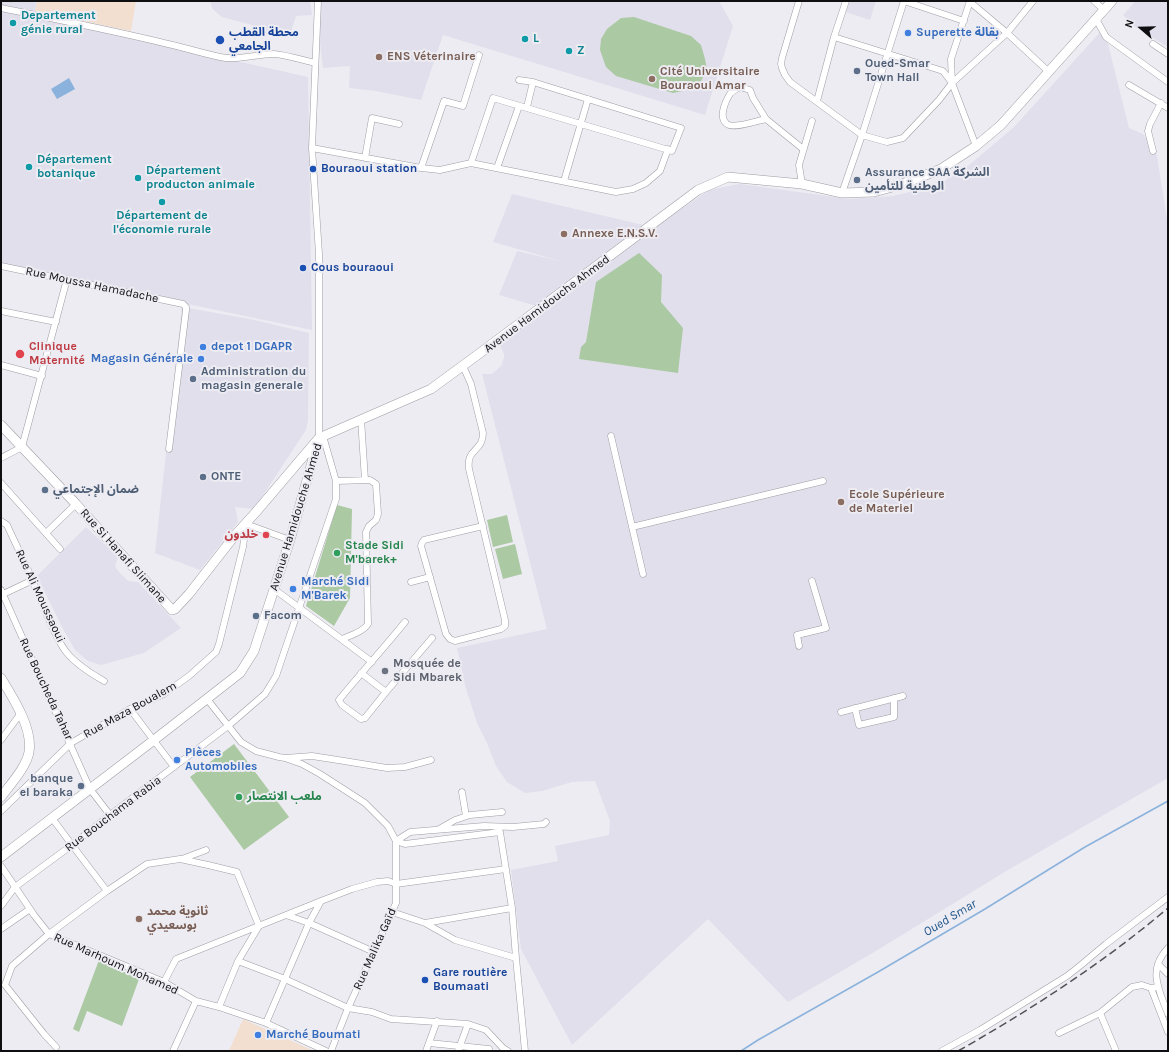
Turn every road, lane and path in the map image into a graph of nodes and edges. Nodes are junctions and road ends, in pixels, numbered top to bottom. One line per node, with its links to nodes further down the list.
1 (318, 1): 19 (street, Rue Bouchama Rabia)
2 (799, 1): 27 (street)
3 (846, 1): 14 (street)
4 (904, 1): 12 (street); 16 (street)
5 (970, 1): 12 (street); 13 (street)
6 (1033, 1): 13 (street)
7 (1094, 1): 10 (street)
8 (1112, 1): 10 (main road, Avenue Hamidouche Ahmed)
9 (1, 8): 19 (street)
10 (1104, 10): 11 (main road, Avenue Hamidouche Ahmed)
11 (1096, 19): 20 (main road, Avenue Hamidouche Ahmed); 23 (street)
12 (964, 21): 24 (street)
13 (1007, 33): 20 (street); 24 (street)
14 (834, 37): 16 (street); 27 (street)
15 (1153, 44): 17 (street)
16 (888, 54): 24 (street); 36 (street)
17 (1168, 54)
18 (479, 55): 44 (street)
19 (315, 63): 38 (street, Rue Bouchama Rabia)
20 (1048, 71): 37 (main road, Avenue Hamidouche Ahmed)
21 (519, 80): 22 (street)
22 (533, 82): 26 (street); 30 (street)
23 (1168, 82)
24 (952, 83): 36 (street); 37 (street)
25 (1129, 84): 28 (street)
26 (588, 99): 35 (street); 40 (street)
27 (817, 101): 36 (street)
28 (1161, 103): 31 (street); 41 (street)
29 (519, 106): 30 (street); 43 (street); 45 (street)
30 (527, 107): 35 (street)
31 (1168, 108)
32 (766, 120): 32 (street); 39 (street)
33 (812, 121): 39 (street)
34 (399, 124): 42 (street)
35 (581, 124): 40 (street); 46 (street)
36 (862, 135): 48 (street)
37 (976, 146): 48 (main road, Avenue Hamidouche Ahmed)
38 (312, 148): 42 (street); 59 (street, Rue Bouchama Rabia)
39 (803, 148): 47 (street)
40 (668, 149): 46 (street)
41 (1153, 151)
42 (365, 158): 44 (street)
43 (472, 163): 44 (street); 45 (street)
44 (421, 168)
45 (497, 168): 46 (street)
46 (564, 181)
47 (802, 184): 48 (main road, Avenue Hamidouche Ahmed); 54 (main road, Avenue Hamidouche Ahmed)
48 (842, 193)
49 (1, 266): 50 (street, Rue Moussa Hamadache)
50 (67, 280): 52 (street); 61 (street, Rue Moussa Hamadache)
51 (1, 311): 52 (street)
52 (56, 322): 55 (street)
53 (1, 366): 55 (street)
54 (462, 366): 56 (main road, Avenue Hamidouche Ahmed); 70 (street)
55 (42, 376): 60 (street)
56 (361, 419): 59 (main road, Avenue Hamidouche Ahmed); 63 (street)
57 (1, 425): 60 (main road, Rue Si Hanafi Slimane)
58 (611, 436): 71 (street)
59 (321, 437): 64 (street, Rue Bouchama Rabia); 69 (main road, Rue Si Hanafi Slimane); 73 (main road, Avenue Hamidouche Ahmed)
60 (22, 447): 62 (street); 67 (main road, Rue Si Hanafi Slimane)
61 (169, 449)
62 (1, 458)
63 (365, 480): 64 (street); 85 (street)
64 (336, 481): 82 (street, Rue Bouchama Rabia)
65 (823, 481): 71 (street)
66 (1, 483): 72 (street)
67 (76, 504): 69 (main road, Rue Si Hanafi Slimane); 72 (street)
68 (1, 521): 77 (street, Rue Ali Moussaoui)
69 (246, 524): 73 (street); 96 (street, Rue Maza Boualem)
70 (483, 526): 76 (street); 76 (street)
71 (632, 527): 75 (street)
72 (46, 533): 74 (street)
73 (290, 540): 80 (main road, Avenue Hamidouche Ahmed)
74 (60, 549)
75 (643, 574)
76 (430, 577): 79 (street)
77 (33, 580): 81 (street); 90 (street, Rue Ali Moussaoui)
78 (812, 581): 86 (street)
79 (411, 582)
80 (274, 589): 82 (street); 94 (main road, Avenue Hamidouche Ahmed)
81 (2, 593): 102 (street, Rue Boucheda Tahar)
82 (300, 608): 85 (street); 99 (street, Rue Bouchama Rabia)
83 (405, 622): 87 (street)
84 (432, 638): 91 (street)
85 (342, 639): 87 (street)
86 (799, 646)
87 (372, 662): 88 (street)
88 (361, 673): 91 (street); 91 (street)
89 (1, 678): 98 (main road)
90 (104, 681)
91 (386, 692)
92 (903, 696): 93 (street)
93 (894, 698): 95 (street); 95 (street)
94 (207, 699): 99 (street); 101 (main road, Avenue Hamidouche Ahmed)
95 (855, 708): 97 (street)
96 (130, 709): 101 (street); 102 (street, Rue Maza Boualem)
97 (842, 712)
98 (21, 714): 100 (street); 108 (main road)
99 (228, 726): 103 (street); 105 (street, Rue Bouchama Rabia)
100 (1, 740)
101 (154, 740): 105 (street); 106 (main road, Avenue Hamidouche Ahmed)
102 (71, 743): 106 (street, Rue Boucheda Tahar); 109 (street, Rue Maza Boualem)
103 (285, 758): 104 (street); 116 (street)
104 (431, 760)
105 (174, 767): 111 (street, Rue Bouchama Rabia)
106 (90, 789): 111 (street, Rue Boucheda Tahar); 113 (main road, Avenue Hamidouche Ahmed)
107 (462, 792): 112 (street)
108 (1, 797)
109 (1, 812)
110 (502, 812): 112 (street)
111 (110, 815): 117 (street, Rue Bouchama Rabia)
112 (466, 816): 115 (street)
113 (52, 818): 117 (street); 119 (main road, Avenue Hamidouche Ahmed)
114 (546, 822): 115 (street)
115 (438, 830): 116 (street)
116 (396, 841): 122 (street); 123 (street, Rue Malika Gaïd)
117 (72, 845): 124 (street, Rue Bouchama Rabia); 125 (street)
118 (206, 850): 120 (street)
119 (1, 857)
120 (180, 859): 125 (street); 135 (street)
121 (1, 866): 124 (street, Rue Marhoum Mohamed)
122 (506, 869): 123 (street); 129 (street)
123 (396, 884): 127 (street); 131 (street, Rue Malika Gaïd)
124 (15, 887): 128 (street, Rue Bouchama Rabia); 130 (street, Rue Marhoum Mohamed)
125 (107, 891): 137 (street)
126 (1168, 897): 167 (street)
127 (321, 900): 132 (street); 133 (street)
128 (1, 906)
129 (512, 908): 134 (street); 140 (street)
130 (30, 909): 136 (street); 137 (street, Rue Marhoum Mohamed)
131 (392, 912): 134 (street); 139 (street, Rue Malika Gaïd)
132 (286, 915): 133 (street); 135 (street)
133 (309, 923): 139 (street); 144 (street)
134 (425, 923): 140 (street)
135 (259, 926): 141 (street); 145 (street)
136 (1, 929)
137 (50, 934): 145 (street, Rue Marhoum Mohamed); 158 (street)
138 (1168, 948): 142 (street)
139 (374, 952): 149 (street, Rue Malika Gaïd)
140 (516, 958): 166 (street)
141 (238, 961): 144 (street); 148 (street)
142 (1158, 964): 143 (street); 146 (street)
143 (1168, 974)
144 (285, 980): 149 (street); 153 (street)
145 (164, 982): 147 (street, Rue Marhoum Mohamed)
146 (1154, 987): 150 (street); 151 (street); 155 (street)
147 (196, 1001): 148 (street, Rue Marhoum Mohamed); 161 (street)
148 (219, 1007): 153 (street, Rue Marhoum Mohamed)
149 (348, 1008): 152 (street); 163 (street, Rue Malika Gaïd)
150 (1100, 1013): 156 (street); 168 (street)
151 (1168, 1014)
152 (437, 1021): 154 (street); 157 (street)
153 (266, 1023): 162 (street, Rue Marhoum Mohamed)
154 (468, 1024): 159 (street); 165 (street)
155 (1168, 1032)
156 (1059, 1033)
157 (429, 1043): 159 (street); 164 (street)
158 (56, 1047)
159 (459, 1048): 160 (street)
160 (489, 1050)
161 (173, 1051)
162 (326, 1051)
163 (331, 1051)
164 (426, 1051)
165 (507, 1051)
166 (525, 1051)
167 (942, 1051)
168 (1116, 1051)

